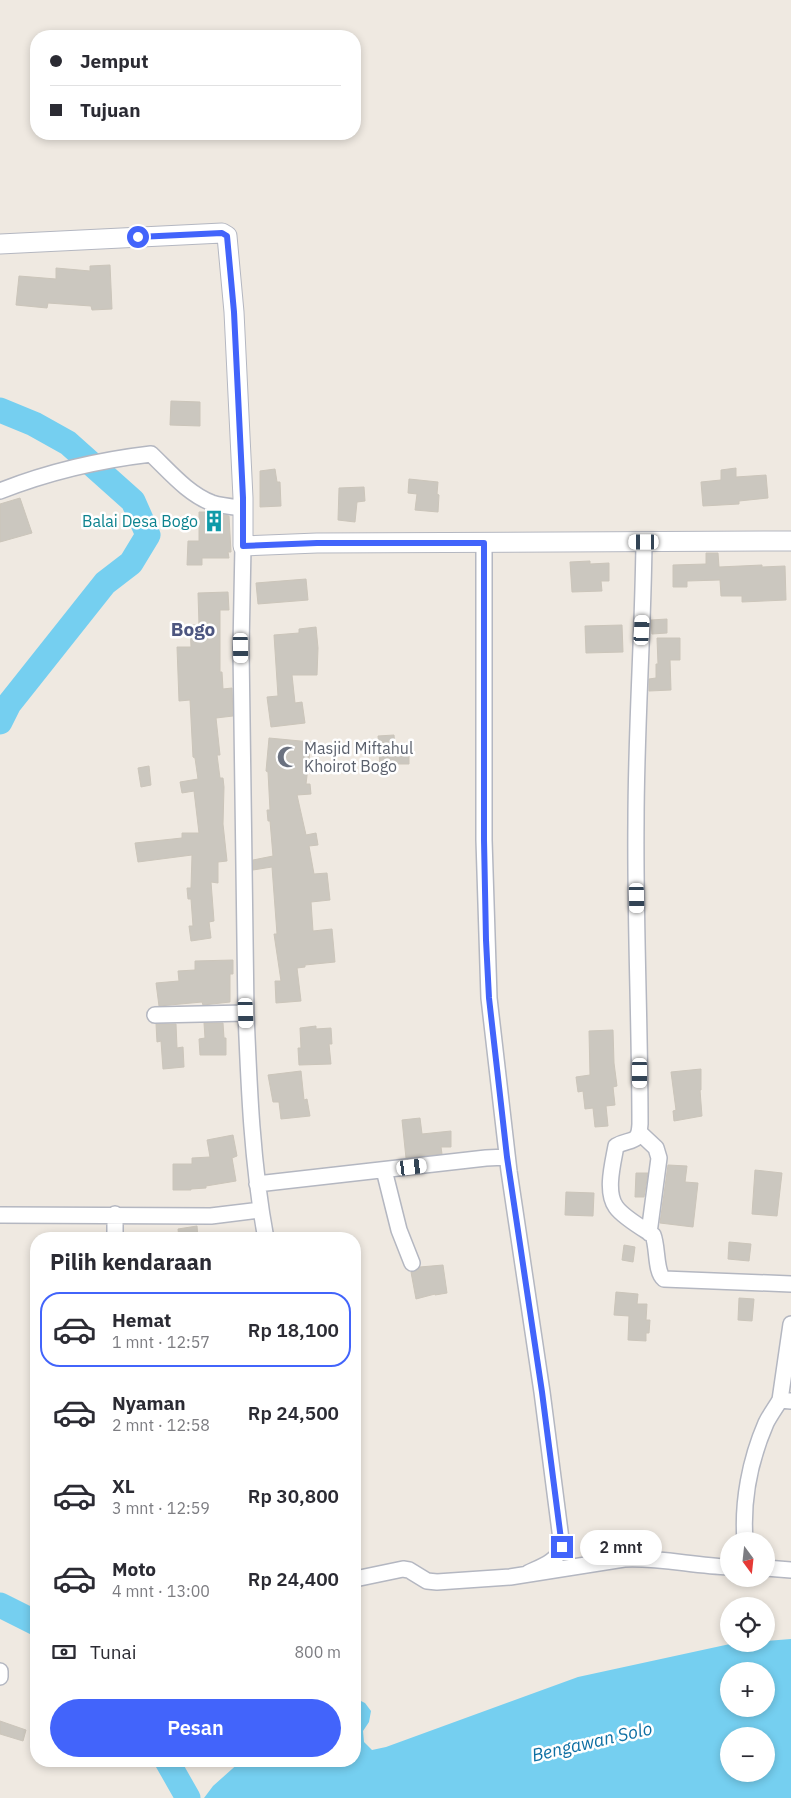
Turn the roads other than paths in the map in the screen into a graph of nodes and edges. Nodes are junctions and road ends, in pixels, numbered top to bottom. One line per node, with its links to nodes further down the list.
1 (0, 244): 3 (street)
2 (0, 491): 3 (street)
3 (243, 508): 7 (street)
4 (791, 541): 5 (street)
5 (644, 542): 6 (street); 10 (street)
6 (484, 543): 7 (street); 11 (street)
7 (243, 546): 8 (street)
8 (246, 1013): 9 (street); 13 (street)
9 (155, 1015)
10 (640, 1133): 19 (street); 19 (street)
11 (507, 1157): 12 (street); 28 (street)
12 (384, 1170): 13 (street); 20 (street)
13 (257, 1184): 14 (street)
14 (260, 1210): 15 (street); 18 (street)
15 (115, 1214): 16 (street); 17 (street)
16 (0, 1216)
17 (115, 1232)
18 (265, 1232)
19 (649, 1233): 21 (street)
20 (412, 1263)
21 (791, 1284)
22 (791, 1324): 23 (street)
23 (786, 1401): 24 (street)
24 (745, 1532)
25 (720, 1566): 28 (street)
26 (775, 1569): 27 (street)
27 (791, 1570)
28 (528, 1573): 29 (street)
29 (361, 1578)
30 (0, 1671): 31 (street)
31 (0, 1677)

